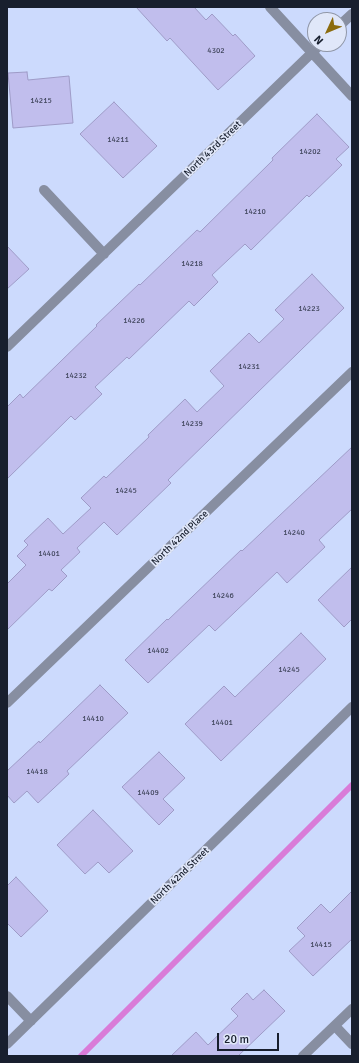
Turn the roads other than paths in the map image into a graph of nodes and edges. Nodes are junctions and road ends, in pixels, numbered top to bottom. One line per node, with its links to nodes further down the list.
1 (270, 7): 2 (street)
2 (312, 53): 3 (street); 5 (street, North 43rd Street)
3 (352, 96)
4 (44, 190): 5 (street)
5 (104, 254): 6 (street, North 43rd Street)
6 (7, 347)
7 (352, 372): 8 (street, North 42nd Place)
8 (7, 703)
9 (352, 707): 12 (street, North 42nd Street)
10 (7, 996): 12 (street)
11 (352, 1009): 13 (street)
12 (31, 1021): 14 (street, North 42nd Street)
13 (335, 1026): 15 (street); 16 (street)
14 (7, 1044)
15 (352, 1044)
16 (303, 1056)

